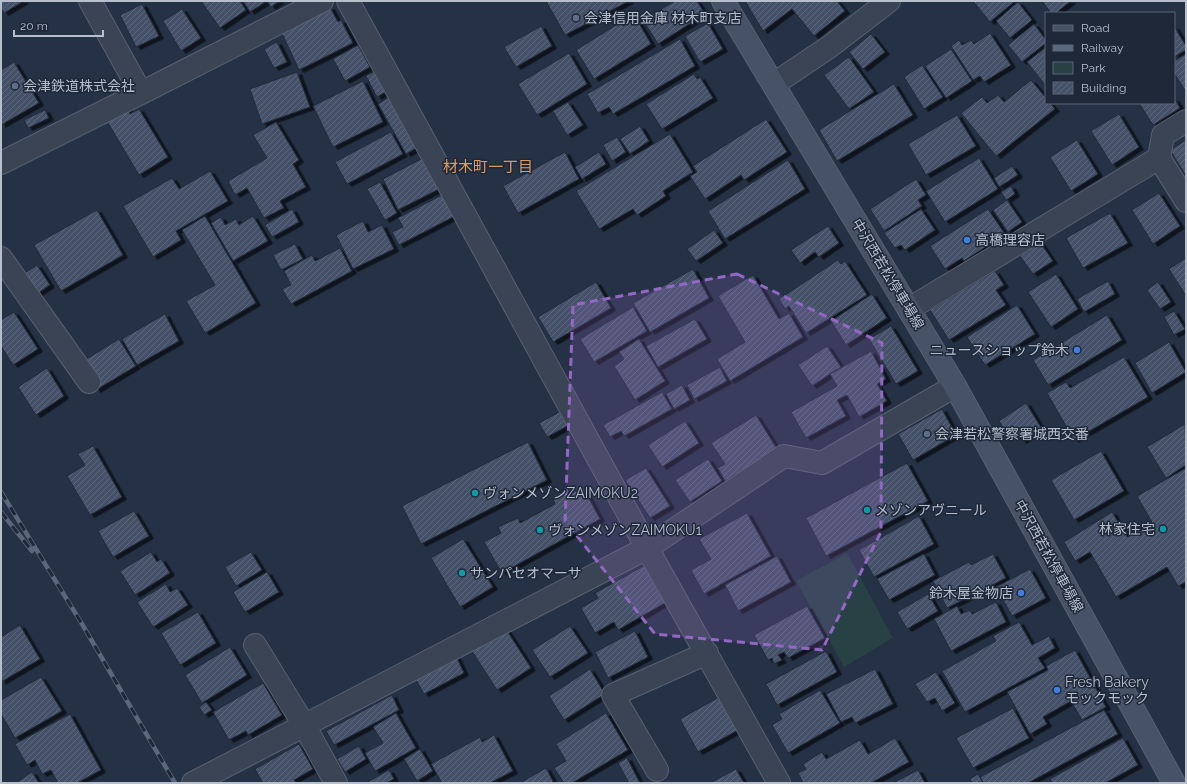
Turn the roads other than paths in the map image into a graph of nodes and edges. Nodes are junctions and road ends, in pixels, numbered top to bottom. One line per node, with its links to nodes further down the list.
1 (90, 1): 7 (street)
2 (322, 1): 7 (street)
3 (348, 1): 16 (street)
4 (723, 1): 6 (main road, 中沢西若松停車場線)
5 (889, 1): 6 (street)
6 (774, 84): 13 (main road, 中沢西若松停車場線)
7 (140, 93): 10 (street)
8 (1186, 121): 9 (street)
9 (1159, 158): 11 (street); 13 (street)
10 (1, 163)
11 (1186, 201)
12 (1, 258): 14 (street)
13 (909, 309): 15 (main road, 中沢西若松停車場線)
14 (89, 382)
15 (955, 386): 16 (street); 24 (main road, 中沢西若松停車場線)
16 (647, 548): 18 (street); 19 (street)
17 (255, 645): 19 (street)
18 (707, 653): 20 (street); 23 (street)
19 (304, 725): 21 (street); 22 (street)
20 (657, 770)
21 (193, 783)
22 (336, 783)
23 (779, 783)
24 (1174, 783)

